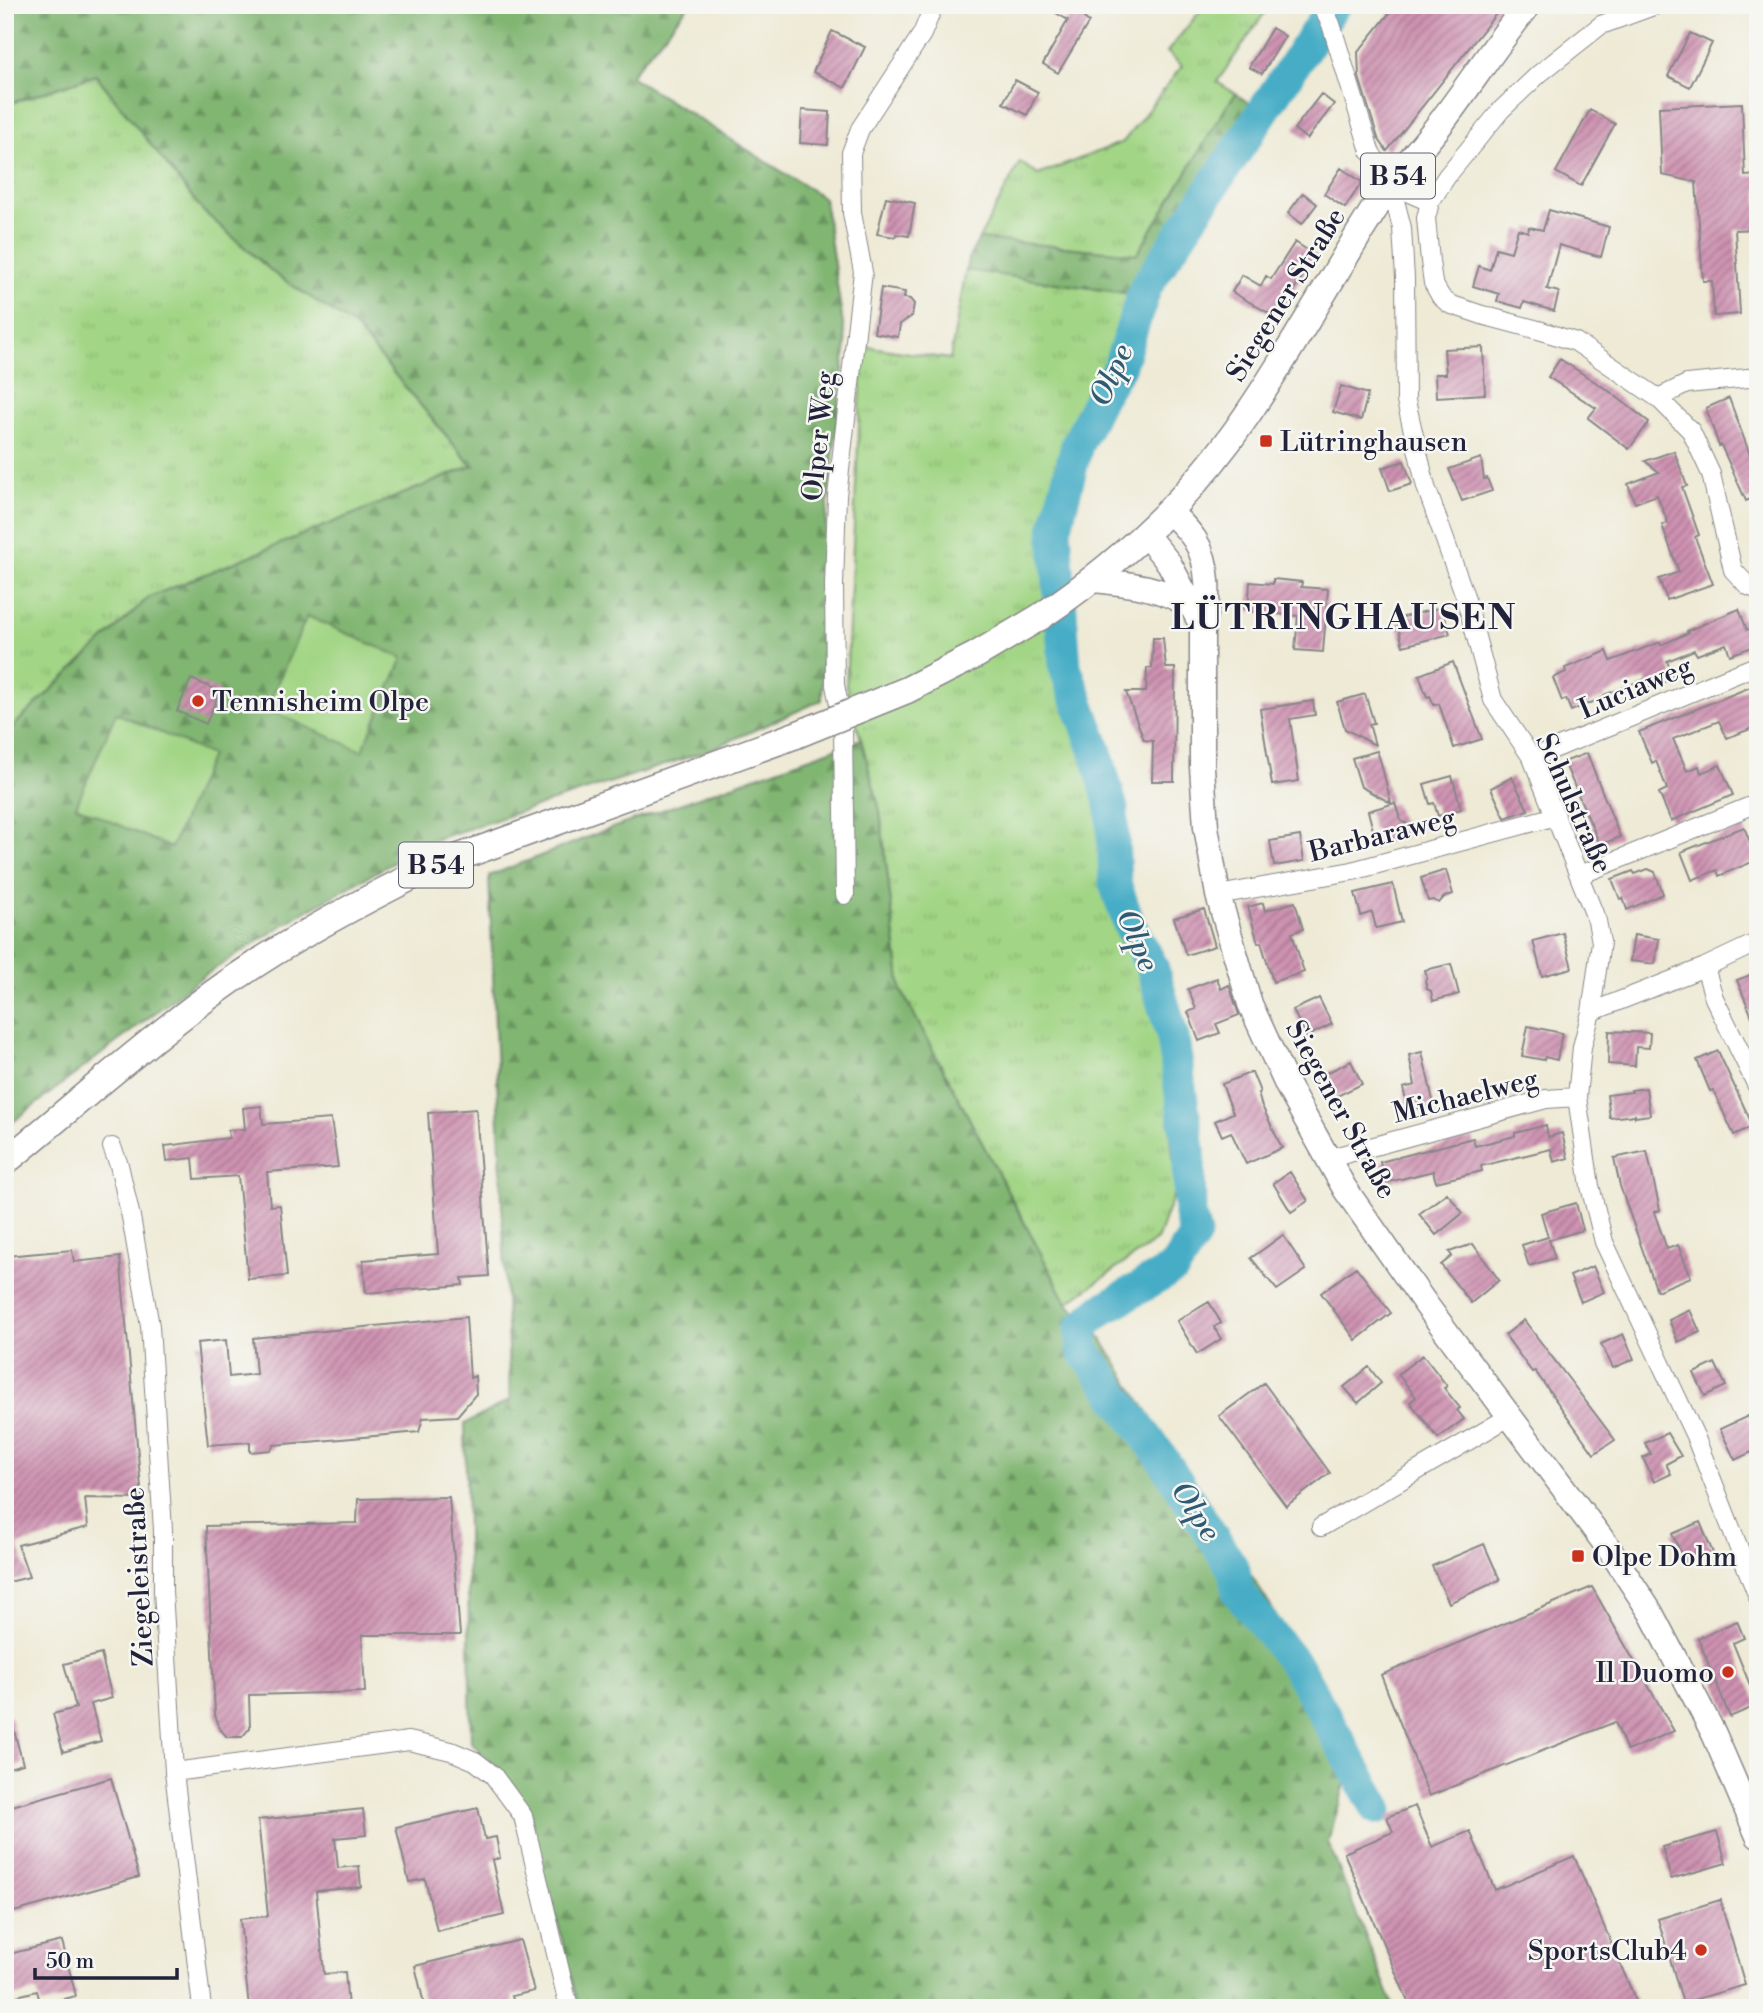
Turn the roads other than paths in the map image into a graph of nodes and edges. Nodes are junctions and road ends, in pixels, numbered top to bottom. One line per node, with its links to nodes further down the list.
1 (934, 5): 19 (street, Olper Weg)
2 (1321, 5): 5 (street, Schulstraße)
3 (1528, 5): 5 (main road, Siegener Straße / B 54)
4 (1657, 5): 6 (street)
5 (1391, 185): 6 (street); 9 (main road, Siegener Straße / B 54); 15 (street, Schulstraße)
6 (1430, 202): 8 (street)
7 (1758, 377): 8 (street)
8 (1658, 398): 12 (street)
9 (1169, 511): 10 (main road, B 54); 13 (street, Siegener Straße)
10 (1146, 534): 11 (main road, B 54); 13 (street, Siegener Straße)
11 (1092, 580): 13 (street); 28 (main road, B 54, bridge)
12 (1758, 590)
13 (1197, 617): 20 (street, Siegener Straße)
14 (1758, 665): 15 (street, Luciaweg)
15 (1532, 758): 17 (street, Schulstraße)
16 (1758, 803): 18 (street)
17 (1556, 816): 18 (street, Schulstraße); 20 (street, Barbaraweg)
18 (1580, 875): 23 (street, Schulstraße)
19 (845, 895)
20 (1218, 895): 27 (street, Siegener Straße)
21 (1758, 942): 22 (street)
22 (1705, 967): 23 (street); 24 (street)
23 (1591, 1012): 25 (street, Schulstraße)
24 (1758, 1088)
25 (1577, 1097): 27 (street, Michaelweg); 31 (street, Schulstraße)
26 (112, 1147): 32 (street, Ziegeleistraße)
27 (1327, 1158): 29 (street, Siegener Straße)
28 (5, 1162)
29 (1510, 1417): 30 (street); 33 (street, Siegener Straße)
30 (1321, 1527)
31 (1758, 1597)
32 (174, 1772): 34 (street, Ziegeleistraße); 35 (street)
33 (1758, 1836)
34 (202, 2008)
35 (569, 2008)

